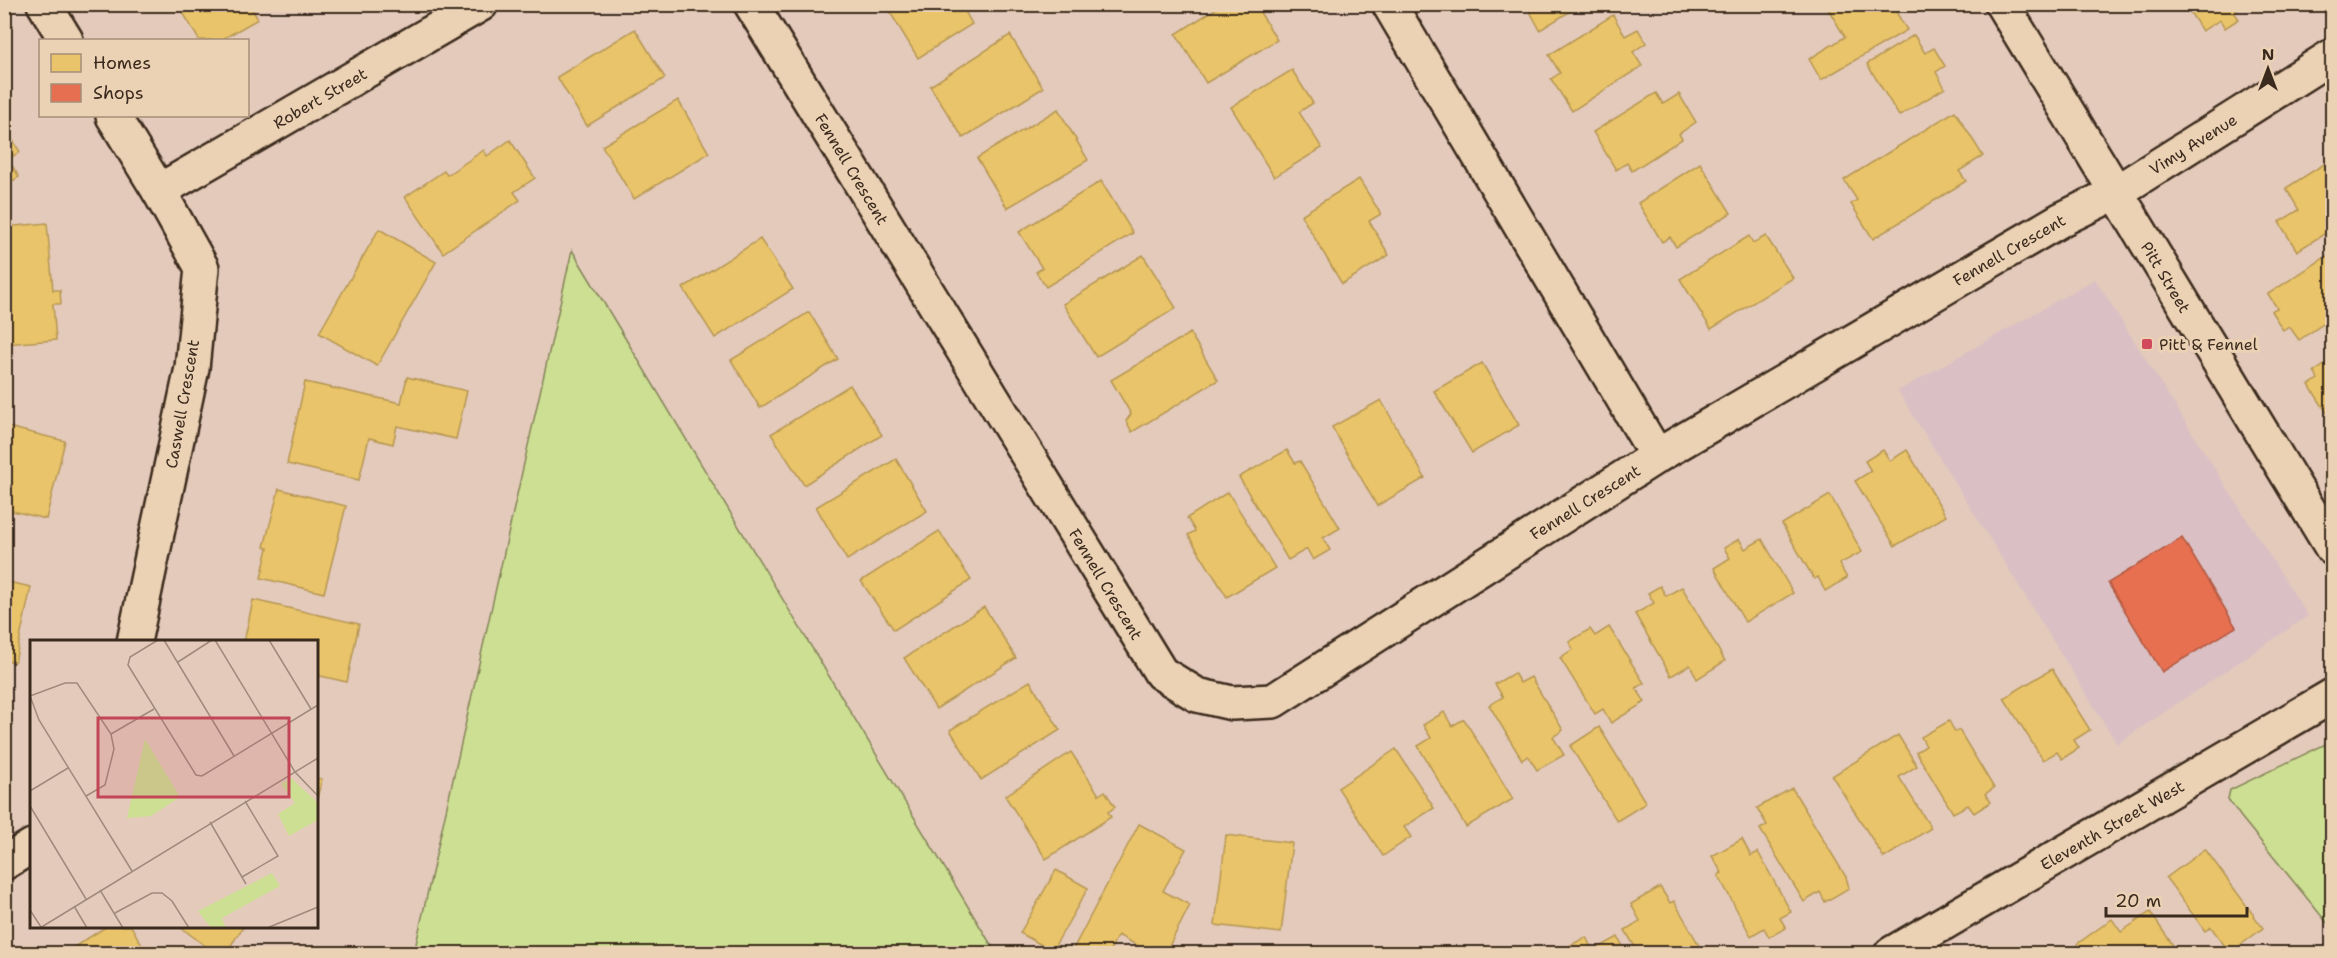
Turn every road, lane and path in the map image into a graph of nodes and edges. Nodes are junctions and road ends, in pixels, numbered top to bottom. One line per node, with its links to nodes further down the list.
1 (44, 4): 6 (street)
2 (480, 4): 9 (street, Robert Street)
3 (751, 4): 11 (street, Fennell Crescent)
4 (1389, 4): 11 (street, Fennell Crescent)
5 (2002, 4): 10 (street, Pitt Street)
6 (65, 39)
7 (2332, 56): 10 (street, Vimy Avenue)
8 (114, 117): 9 (street, Caswell Crescent)
9 (159, 191): 13 (street, Caswell Crescent)
10 (2115, 193): 11 (street, Fennell Crescent); 12 (street, Pitt Street)
11 (1657, 456)
12 (2332, 548)
13 (135, 640)
14 (2332, 696): 17 (street, Eleventh Street West)
15 (30, 847): 16 (street)
16 (4, 863)
17 (1891, 954)

